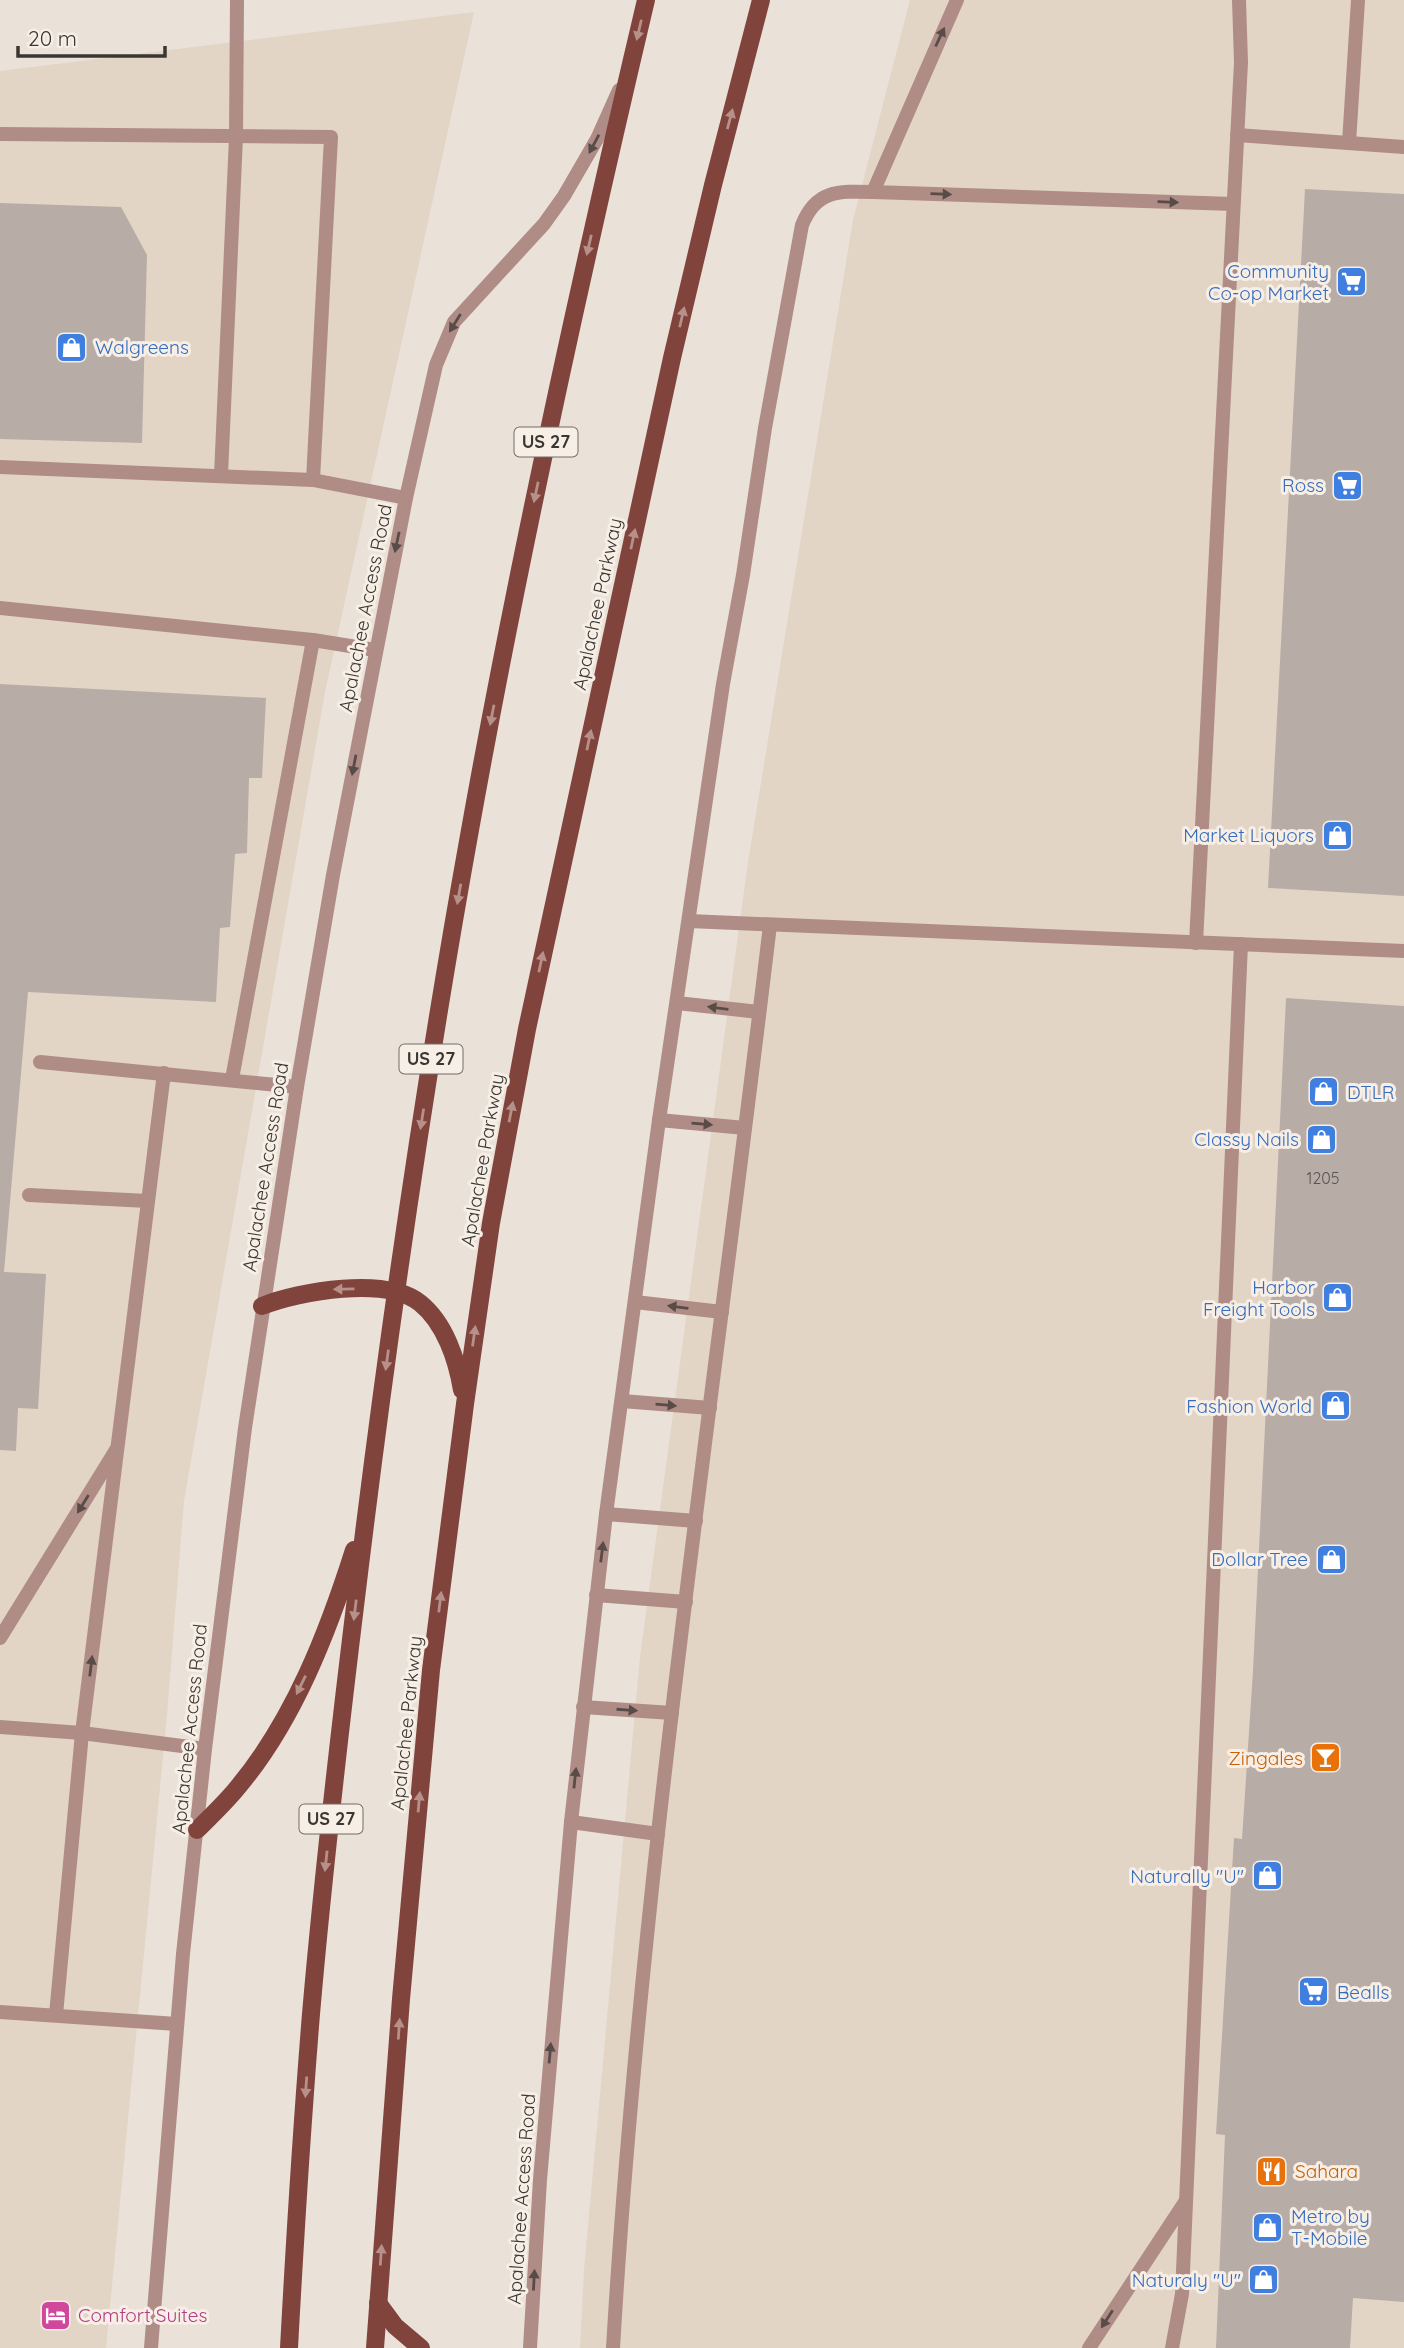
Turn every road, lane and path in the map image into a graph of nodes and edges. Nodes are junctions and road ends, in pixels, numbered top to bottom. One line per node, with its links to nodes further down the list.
1 (237, 0): 10 (street)
2 (646, 0): 7 (main road, US 27, one-way to 7)
3 (761, 0): 42 (main road, Apalachee Parkway, one-way to 3)
4 (957, 0): 13 (street, one-way to 4)
5 (1239, 0): 9 (street)
6 (1359, 0): 11 (street)
7 (632, 60): 18 (street, Apalachee Access Road, one-way to 18); 37 (main road, US 27, one-way to 37)
8 (0, 134): 10 (street)
9 (1237, 135): 11 (street); 14 (street)
10 (236, 136): 16 (street); 17 (street)
11 (1349, 143): 12 (street)
12 (1404, 147)
13 (873, 192): 14 (street, Apalachee Access Road, one-way to 14); 22 (street, Apalachee Access Road)
14 (1233, 204): 24 (street)
15 (0, 467): 16 (street)
16 (221, 475): 17 (street)
17 (313, 480): 18 (street)
18 (406, 498): 21 (street, Apalachee Access Road, one-way to 21)
19 (0, 608): 20 (street)
20 (313, 640): 21 (street); 31 (street)
21 (375, 650): 32 (street, Apalachee Access Road, one-way to 32)
22 (689, 921): 23 (street); 27 (street, Apalachee Access Road)
23 (770, 925): 24 (street); 28 (street)
24 (1196, 943): 25 (street)
25 (1241, 944): 26 (street); 62 (street)
26 (1404, 950)
27 (677, 1003): 28 (street, one-way to 27); 33 (street, Apalachee Access Road)
28 (759, 1012): 34 (street)
29 (40, 1062): 30 (street)
30 (164, 1073): 31 (street); 36 (street)
31 (232, 1079): 32 (street)
32 (297, 1087): 39 (street, Apalachee Access Road)
33 (659, 1120): 34 (street, one-way to 34); 38 (street, Apalachee Access Road)
34 (745, 1128): 40 (street)
35 (29, 1195): 36 (street)
36 (148, 1201): 44 (street)
37 (396, 1293): 39 (main road, one-way to 39); 42 (main road); 45 (main road, US 27, one-way to 45)
38 (635, 1302): 40 (street, one-way to 38); 41 (street, Apalachee Access Road)
39 (262, 1306): 55 (street, Apalachee Access Road)
40 (722, 1312): 43 (street)
41 (622, 1401): 43 (street, one-way to 43); 46 (street, Apalachee Access Road)
42 (465, 1404): 63 (main road, Apalachee Parkway, one-way to 42)
43 (710, 1408): 47 (street)
44 (118, 1446): 50 (street, one-way to 50); 54 (street, one-way to 44)
45 (367, 1506): 57 (main road, one-way to 57); 65 (main road, US 27, one-way to 65)
46 (606, 1514): 47 (street); 48 (street, Apalachee Access Road, one-way to 46)
47 (696, 1521): 49 (street)
48 (596, 1595): 49 (street); 51 (street, Apalachee Access Road)
49 (686, 1602): 52 (street)
50 (0, 1638)
51 (583, 1707): 52 (street, one-way to 52); 56 (street, Apalachee Access Road, one-way to 51)
52 (672, 1713): 58 (street)
53 (0, 1727): 54 (street)
54 (82, 1733): 55 (street); 60 (street)
55 (205, 1749): 57 (street, Apalachee Access Road)
56 (571, 1822): 58 (street); 68 (street, Apalachee Access Road, one-way to 56)
57 (197, 1830): 61 (street, Apalachee Access Road)
58 (658, 1834): 69 (street)
59 (0, 2012): 60 (street)
60 (56, 2015): 61 (street)
61 (177, 2024): 64 (street, Apalachee Access Road)
62 (1186, 2201): 70 (street, one-way to 70); 71 (street)
63 (377, 2303): 66 (main road, Apalachee Parkway); 67 (main road)
64 (151, 2348)
65 (289, 2348)
66 (375, 2348)
67 (421, 2348)
68 (530, 2348)
69 (613, 2348)
70 (1088, 2348)
71 (1172, 2348)

